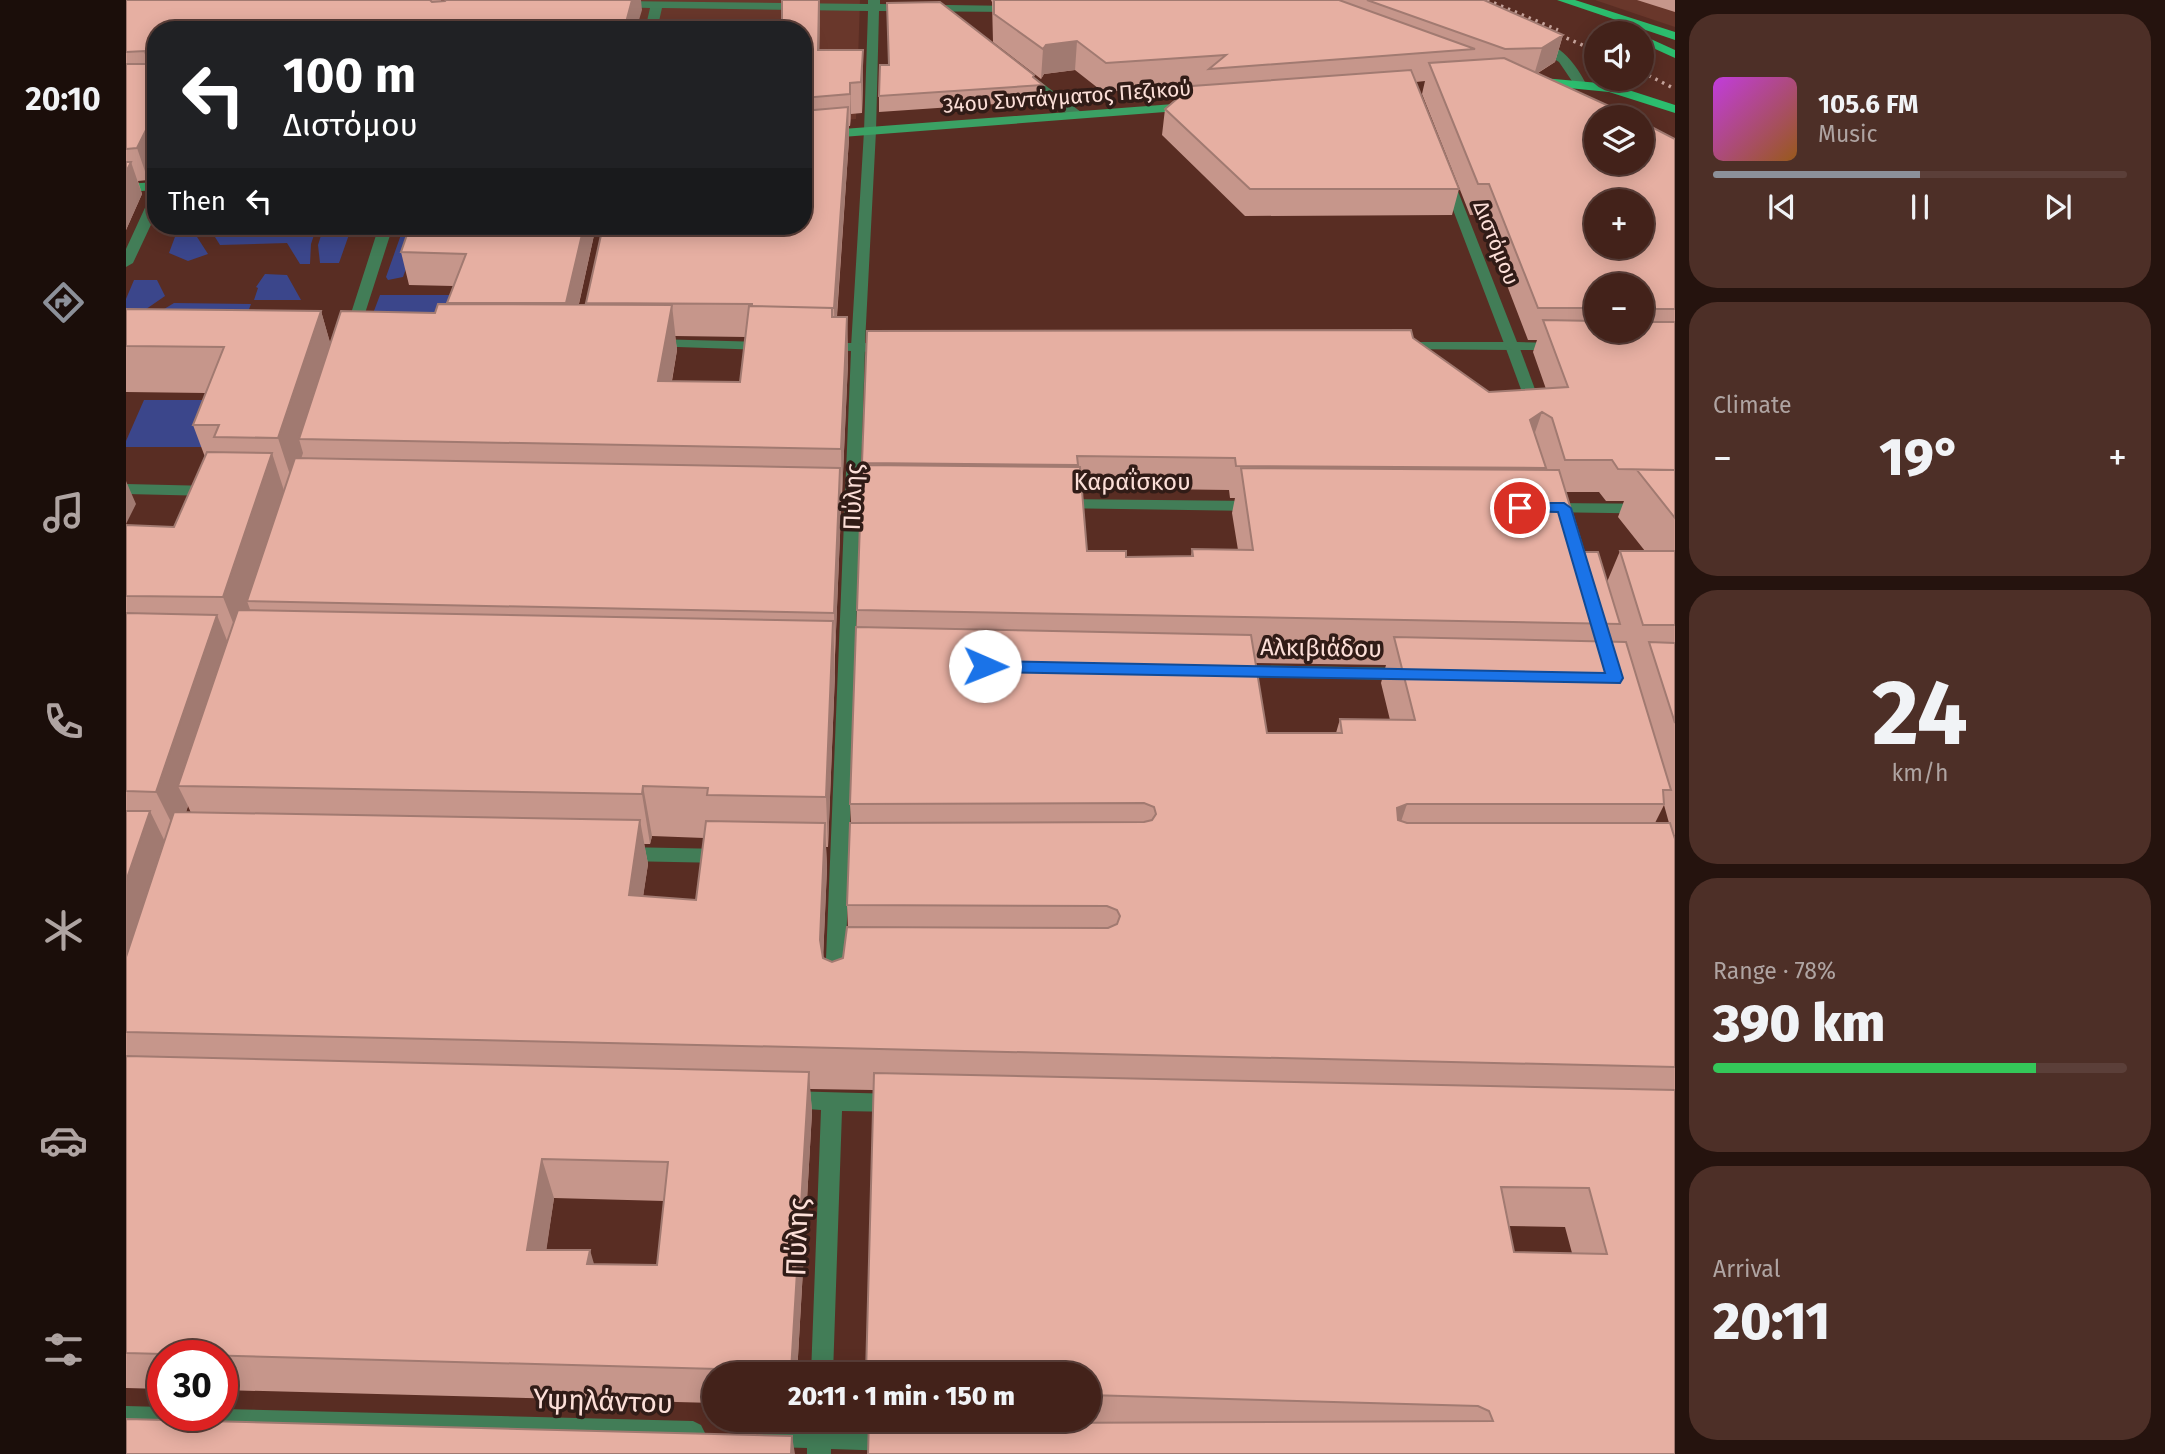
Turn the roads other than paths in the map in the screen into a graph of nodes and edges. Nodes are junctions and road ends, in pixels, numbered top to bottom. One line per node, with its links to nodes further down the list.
1 (1548, 0): 9 (main road)
2 (1563, 0): 11 (main road)
3 (601, 4): 5 (street)
4 (874, 4): 5 (street); 6 (street); 21 (street, Πύλης)
5 (657, 5): 8 (street)
6 (940, 9): 7 (street); 10 (street)
7 (1023, 9)
8 (653, 21)
9 (1598, 21)
10 (961, 25)
11 (1675, 36)
12 (1530, 41): 17 (street)
13 (1654, 44): 14 (main road)
14 (1675, 54)
15 (1014, 66): 20 (street)
16 (1513, 82): 17 (main road)
17 (1580, 83): 19 (main road)
18 (1202, 106): 20 (main road, 34ου Συντάγματος Πεζικού)
19 (1675, 109)
20 (1077, 115): 21 (main road, 34ου Συντάγματος Πεζικού)
21 (870, 131): 22 (main road, 34ου Συντάγματος Πεζικού); 37 (street, Πύλης)
22 (812, 135)
23 (1442, 166): 34 (street, Διστόμου)
24 (147, 187): 25 (main road)
25 (126, 188)
26 (147, 218): 28 (street)
27 (383, 235): 30 (street)
28 (126, 263)
29 (635, 343): 31 (street)
30 (348, 345)
31 (774, 346)
32 (816, 346): 37 (street)
33 (1387, 346): 34 (street)
34 (1512, 346): 36 (street); 38 (street, Διστόμου)
35 (900, 347): 37 (street)
36 (1566, 347)
37 (858, 348): 49 (street, Πύλης)
38 (1537, 415)
39 (126, 489): 40 (street)
40 (233, 492)
41 (1047, 504): 42 (street, Καραΐσκου)
42 (1270, 506)
43 (1552, 508): 44 (street)
44 (1675, 509)
45 (1224, 671): 46 (street, Αλκιβιάδου)
46 (1420, 675)
47 (604, 854): 48 (street)
48 (743, 856)
49 (836, 959): 50 (street); 51 (street, Πύλης)
50 (878, 959)
51 (835, 982)
52 (762, 1100): 53 (street)
53 (832, 1101): 54 (street); 55 (street, Πύλης)
54 (915, 1103)
55 (822, 1362)
56 (126, 1418): 57 (street, Υψηλάντου)
57 (709, 1434)
58 (750, 1435): 59 (street)
59 (820, 1437): 60 (street)
60 (916, 1439)

